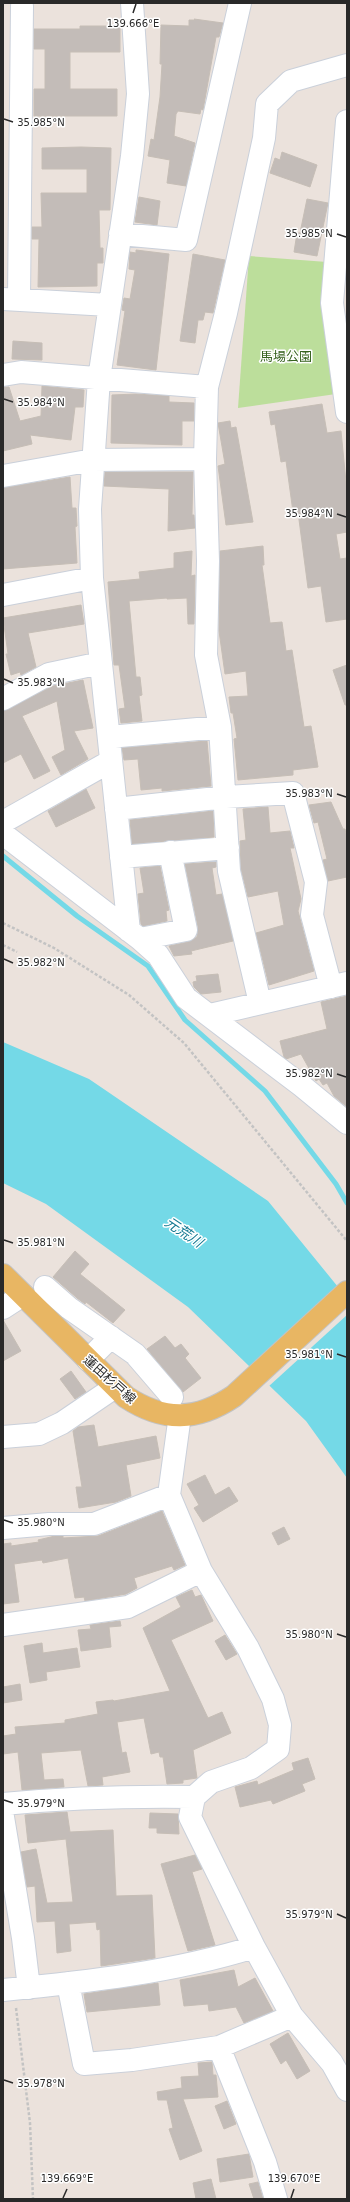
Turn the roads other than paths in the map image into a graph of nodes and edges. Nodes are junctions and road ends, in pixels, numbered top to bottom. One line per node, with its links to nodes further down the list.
1 (132, 3): 7 (street)
2 (240, 3): 7 (street)
3 (19, 7): 6 (street)
4 (347, 65): 13 (street)
5 (347, 121): 9 (street)
6 (11, 192): 8 (street)
7 (120, 234): 10 (street)
8 (11, 298): 10 (street)
9 (340, 303): 14 (street)
10 (109, 305): 12 (street)
11 (3, 375): 12 (street)
12 (99, 379): 13 (street); 16 (street)
13 (207, 387): 15 (street)
14 (347, 412)
15 (205, 459): 16 (street); 22 (street)
16 (93, 460): 17 (street); 18 (street)
17 (3, 476)
18 (92, 578): 19 (street); 20 (street)
19 (3, 596)
20 (101, 663): 21 (street); 23 (street)
21 (3, 699)
22 (220, 727): 23 (street); 25 (street)
23 (108, 737): 24 (street)
24 (111, 761): 26 (street); 27 (street)
25 (226, 797): 26 (street); 29 (street); 33 (street)
26 (116, 809): 31 (street)
27 (3, 822)
28 (3, 834): 32 (street)
29 (228, 848): 30 (street); 34 (street)
30 (170, 852): 31 (street); 32 (street)
31 (121, 857): 32 (street)
32 (134, 935): 35 (street)
33 (339, 985): 34 (street)
34 (260, 1003): 35 (street)
35 (210, 1015): 36 (street)
36 (347, 1123)
37 (3, 1275): 40 (main road, 蓮田杉戸線)
38 (45, 1287): 42 (street)
39 (347, 1292): 45 (main road, 蓮田杉戸線)
40 (23, 1295): 41 (street); 43 (main road, 蓮田杉戸線)
41 (3, 1308)
42 (111, 1337): 43 (street); 45 (street)
43 (88, 1360): 44 (main road, 蓮田杉戸線)
44 (115, 1387): 45 (main road, 蓮田杉戸線); 46 (street)
45 (176, 1406): 47 (street)
46 (3, 1437)
47 (169, 1495): 48 (street); 49 (street)
48 (3, 1528)
49 (201, 1570): 50 (street); 51 (street)
50 (3, 1625)
51 (194, 1797): 52 (street); 54 (street)
52 (3, 1804)
53 (3, 1817): 56 (street)
54 (254, 1947): 55 (street); 57 (street)
55 (68, 1984): 56 (street); 58 (street)
56 (15, 1989)
57 (292, 2016): 58 (street); 59 (street)
58 (219, 2047): 60 (street)
59 (347, 2090)
60 (276, 2199)

